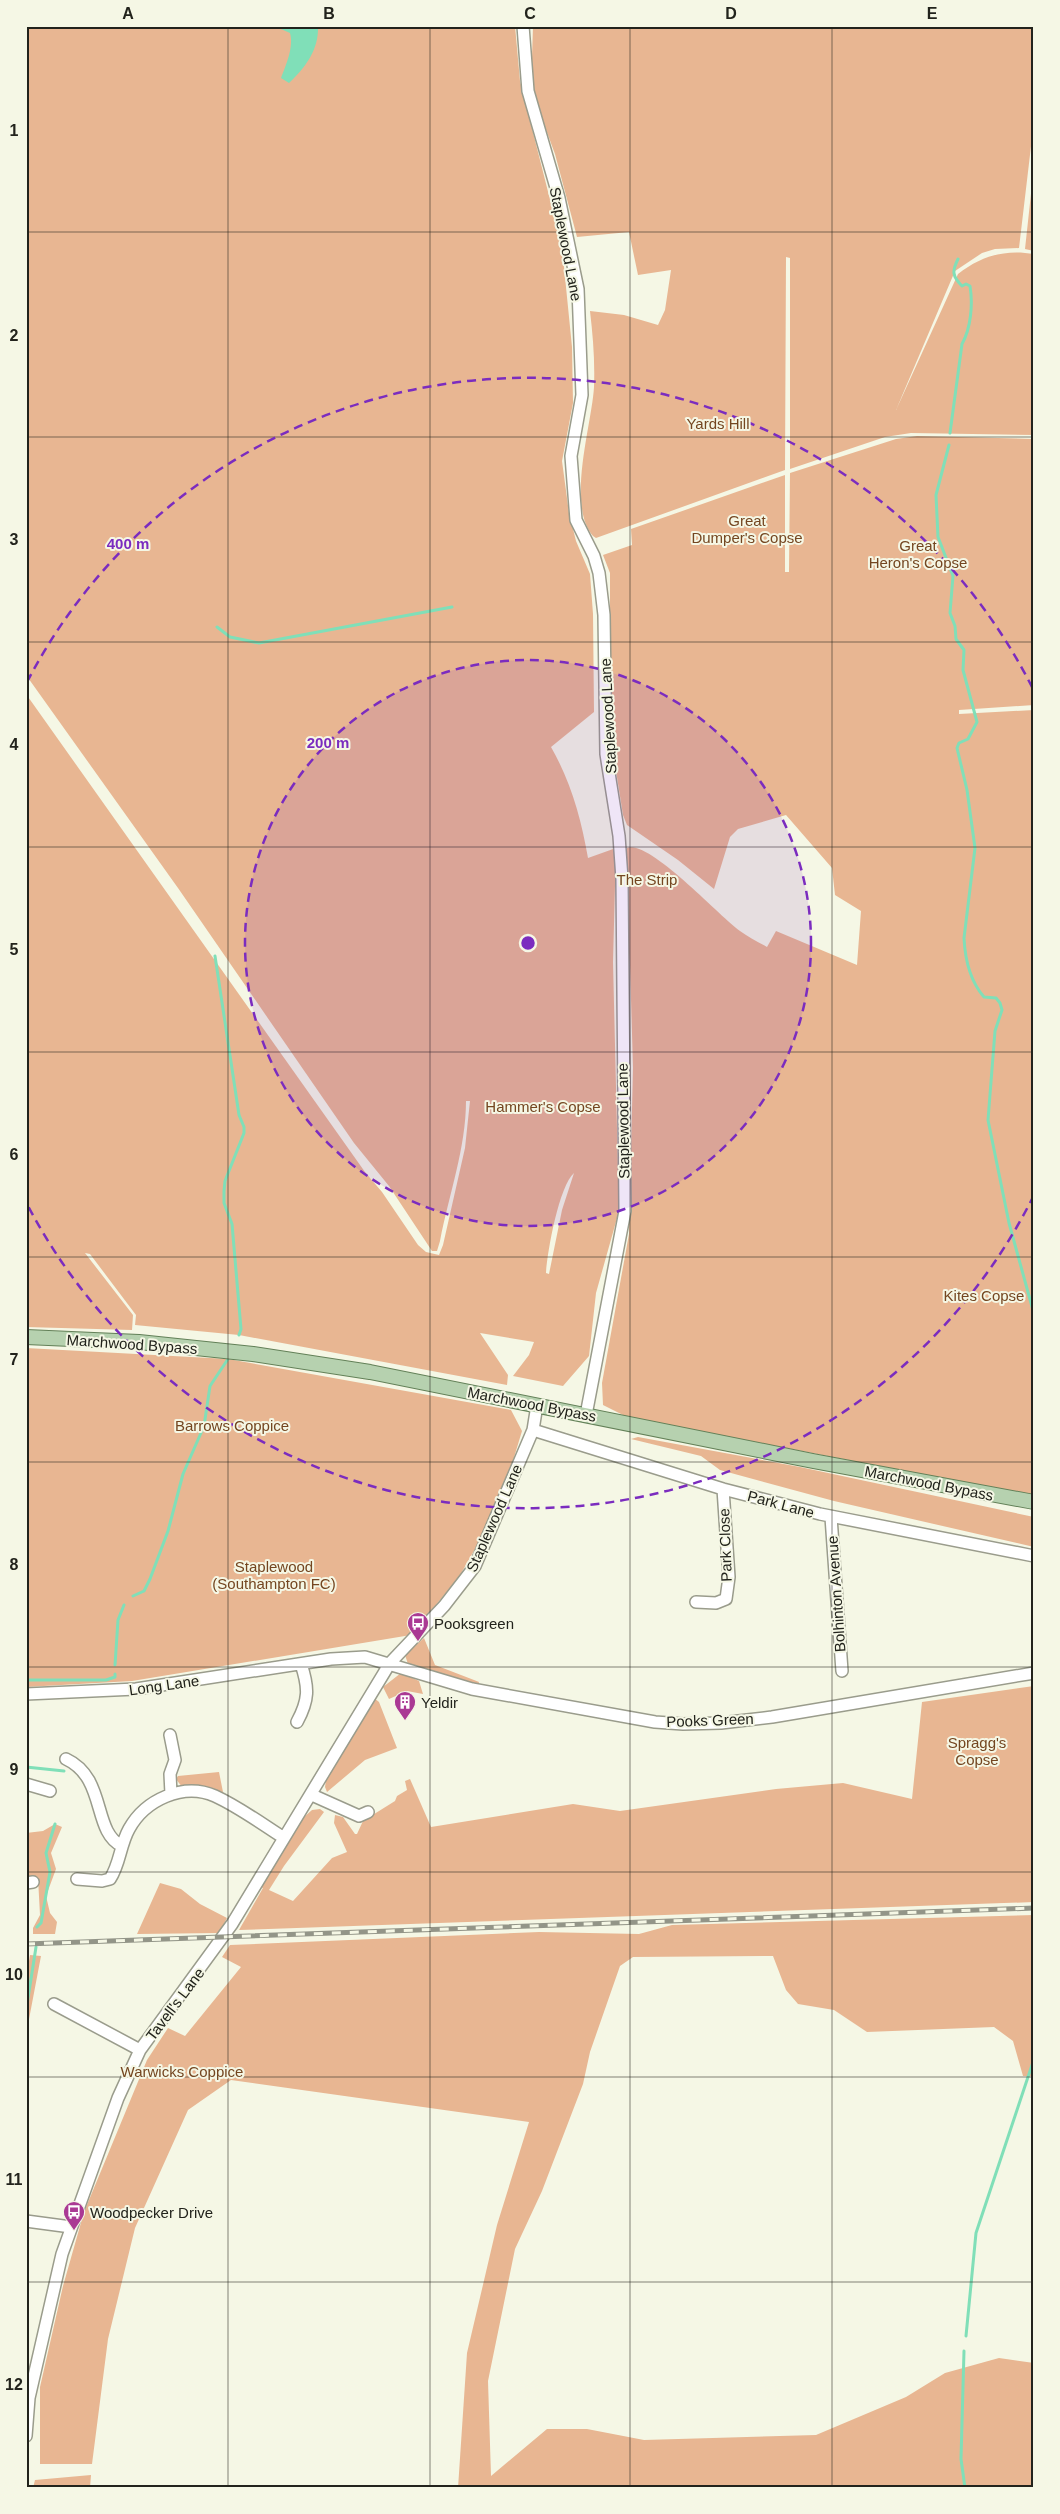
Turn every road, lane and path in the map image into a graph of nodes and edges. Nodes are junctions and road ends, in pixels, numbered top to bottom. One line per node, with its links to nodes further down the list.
1 (523, 26): 4 (street, Staplewood Lane)
2 (26, 1337): 3 (main road, Marchwood Bypass)
3 (537, 1405): 4 (main road, Marchwood Bypass); 5 (street, Staplewood Lane)
4 (586, 1415): 7 (main road, Marchwood Bypass)
5 (533, 1430): 6 (street, Park Lane); 11 (street, Staplewood Lane)
6 (723, 1489): 8 (street, Park Lane); 10 (street, Park Close)
7 (1034, 1502)
8 (831, 1517): 9 (street, Park Lane); 13 (street, Bolhinton Avenue)
9 (1034, 1556)
10 (696, 1602)
11 (390, 1663): 12 (street, Long Lane); 14 (street, Pooks Green); 22 (street, Tavell's Lane)
12 (301, 1664): 15 (street, Long Lane); 16 (street)
13 (842, 1671)
14 (1034, 1673)
15 (26, 1694)
16 (297, 1722)
17 (170, 1735): 21 (street)
18 (66, 1759): 25 (street)
19 (26, 1784): 20 (street)
20 (50, 1791)
21 (172, 1794): 24 (street); 25 (street)
22 (312, 1795): 23 (street); 24 (street, Tavell's Lane)
23 (368, 1812)
24 (284, 1838): 28 (street, Tavell's Lane)
25 (122, 1846): 26 (street)
26 (77, 1879)
27 (54, 2004): 28 (street)
28 (140, 2050): 30 (street, Tavell's Lane)
29 (26, 2221): 30 (street)
30 (71, 2227): 31 (street, Tavell's Lane)
31 (26, 2436)

